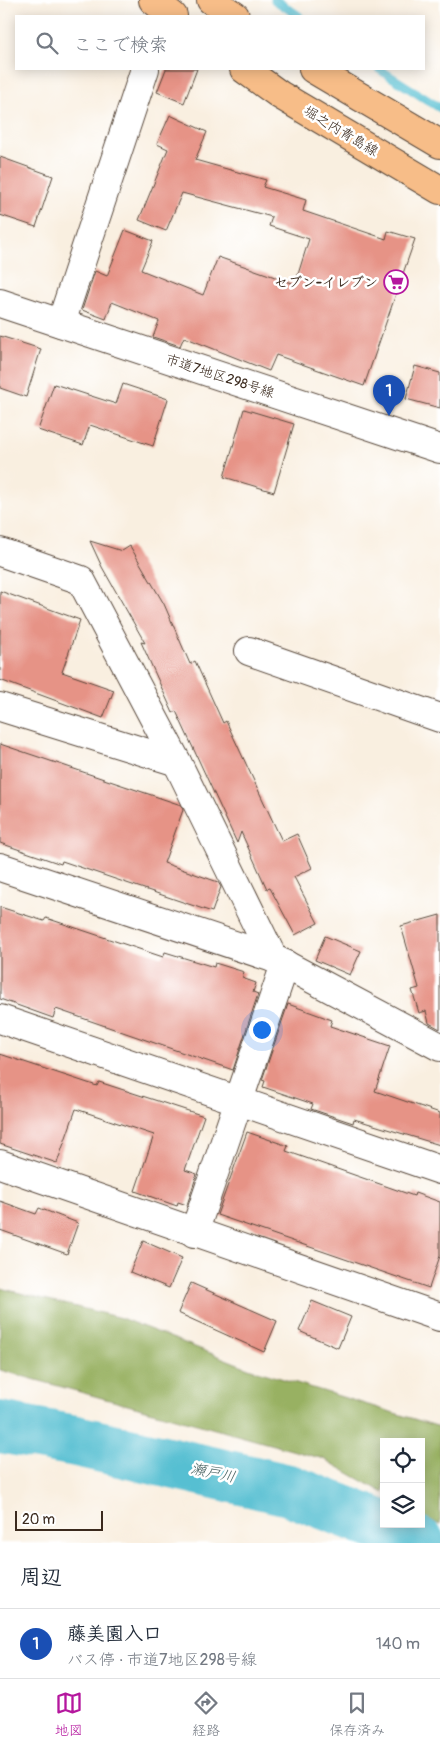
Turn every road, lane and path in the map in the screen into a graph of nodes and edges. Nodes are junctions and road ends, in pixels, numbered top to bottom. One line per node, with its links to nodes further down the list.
1 (211, 0): 2 (main road)
2 (234, 15)
3 (145, 70): 9 (street)
4 (245, 70): 7 (main road, 堀之内青島線)
5 (315, 70): 6 (main road)
6 (440, 144)
7 (440, 190)
8 (0, 302): 9 (street, 市道7地区298号線)
9 (61, 323): 10 (street, 市道7地区298号線)
10 (440, 449)
11 (0, 552): 15 (street)
12 (248, 651): 14 (street)
13 (0, 707): 15 (street)
14 (440, 718)
15 (177, 762): 17 (street)
16 (0, 867): 17 (street)
17 (279, 961): 19 (street); 20 (street)
18 (0, 1019): 20 (street)
19 (440, 1047)
20 (239, 1100): 22 (street); 23 (street)
21 (0, 1164): 23 (street)
22 (440, 1170)
23 (194, 1232): 24 (street)
24 (440, 1317)

